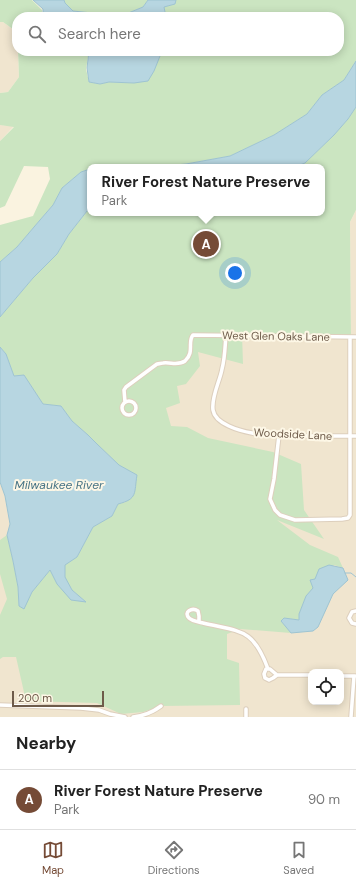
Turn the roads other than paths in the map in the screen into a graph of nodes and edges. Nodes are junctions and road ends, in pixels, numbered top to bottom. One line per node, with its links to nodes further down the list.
1 (226, 335): 2 (street, West Glen Oaks Lane); 4 (street, West Glen Oaks Lane); 5 (street, Woodside Lane)
2 (350, 337): 3 (street, West Glen Oaks Lane); 6 (street)
3 (356, 337)
4 (125, 402)
5 (279, 435): 6 (street, Woodside Lane); 6 (street)
6 (350, 436): 7 (street, Woodside Lane)
7 (356, 436)
8 (356, 611): 10 (street)
9 (199, 622): 11 (street)
10 (356, 624)
11 (268, 669): 12 (street); 12 (street)
12 (277, 675): 13 (street)
13 (308, 676)
14 (344, 676): 15 (street)
15 (355, 676): 22 (street)
16 (0, 705): 19 (street)
17 (161, 706): 20 (street)
18 (246, 709): 21 (street)
19 (125, 717)
20 (133, 717)
21 (246, 717)
22 (351, 717)

